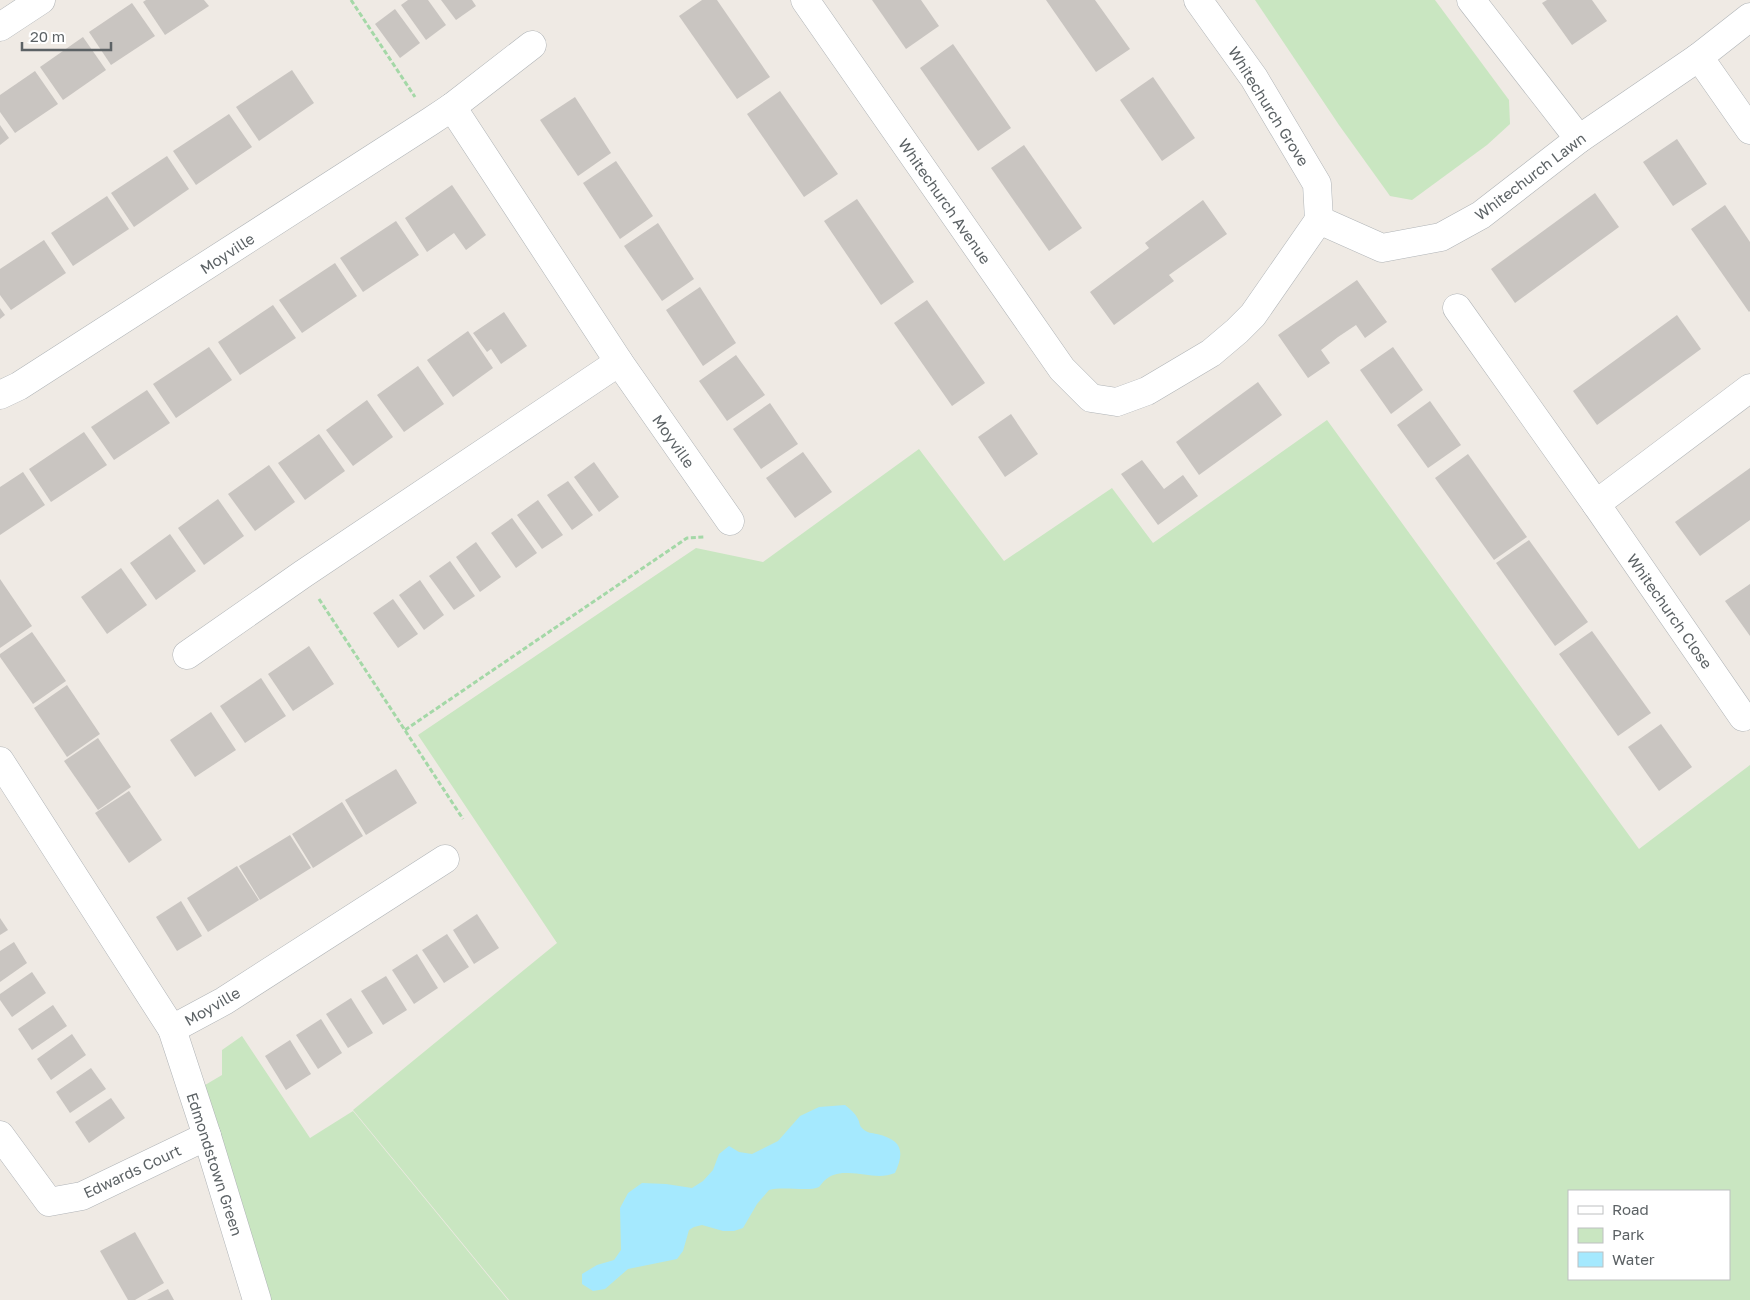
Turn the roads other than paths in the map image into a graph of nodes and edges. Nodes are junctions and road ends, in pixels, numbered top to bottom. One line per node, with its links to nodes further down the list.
1 (41, 0): 6 (street)
2 (805, 0): 12 (street, Whitechurch Avenue)
3 (1198, 0): 12 (street, Whitechurch Grove)
4 (1471, 0): 11 (street)
5 (1750, 17): 8 (street, Whitechurch Lawn)
6 (0, 27)
7 (532, 45): 9 (street, Moyville)
8 (1699, 57): 10 (street); 11 (street, Whitechurch Lawn)
9 (452, 107): 14 (street, Moyville); 16 (street, Moyville)
10 (1750, 130)
11 (1580, 139): 12 (street, Whitechurch Lawn)
12 (1319, 220)
13 (1457, 308): 17 (street, Whitechurch Close)
14 (619, 362): 18 (street, Moyville); 19 (street)
15 (1750, 388): 17 (street)
16 (0, 395)
17 (1596, 504): 20 (street, Whitechurch Close)
18 (730, 521)
19 (187, 655)
20 (1743, 718)
21 (0, 761): 23 (street, Moyville)
22 (445, 859): 23 (street, Moyville)
23 (172, 1029): 25 (street, Edmondstown Green)
24 (0, 1135): 25 (street, Edwards Court)
25 (207, 1136): 26 (street, Edmondstown Green)
26 (257, 1300)

